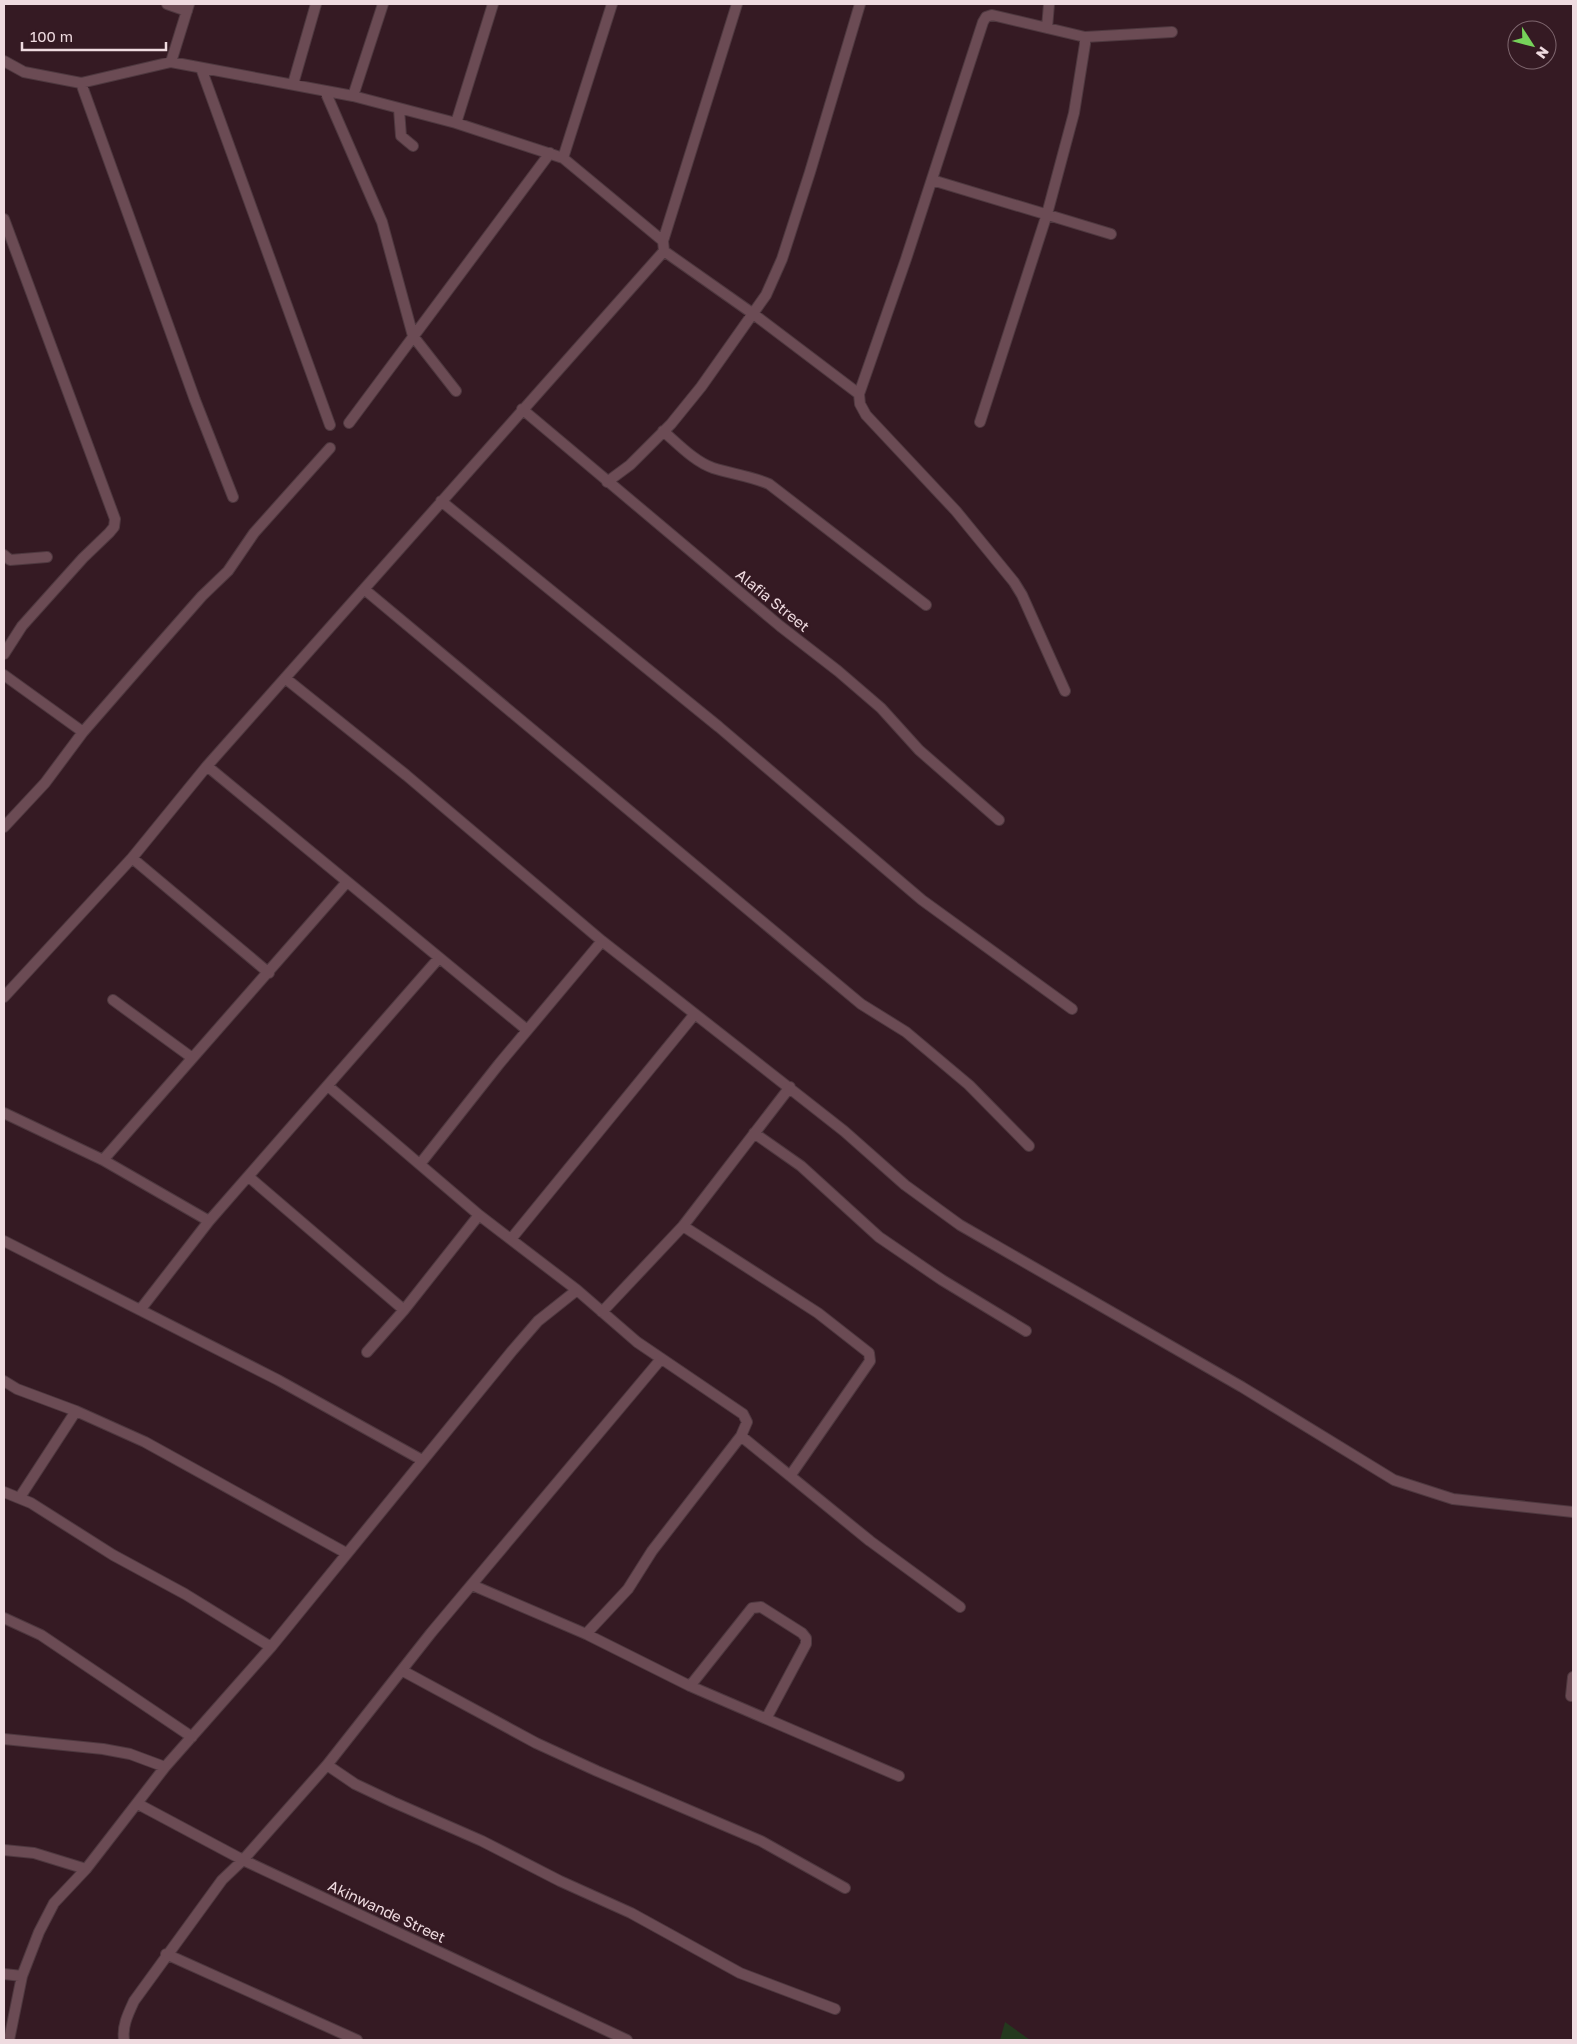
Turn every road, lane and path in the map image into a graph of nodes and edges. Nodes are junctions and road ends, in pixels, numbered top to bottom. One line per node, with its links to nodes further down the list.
1 (167, 4): 9 (street)
2 (316, 4): 17 (street)
3 (383, 4): 19 (street)
4 (493, 4): 21 (street)
5 (612, 4): 24 (street)
6 (737, 4): 29 (street)
7 (860, 4): 30 (street)
8 (1049, 4): 10 (street)
9 (188, 7): 14 (street)
10 (1047, 28): 12 (street); 25 (street)
11 (1172, 32): 12 (street)
12 (1085, 38): 26 (street)
13 (4, 61): 16 (street)
14 (171, 62): 15 (street); 16 (street)
15 (202, 68): 17 (street); 37 (street)
16 (81, 83): 41 (street)
17 (293, 84): 18 (street)
18 (325, 91): 19 (street); 31 (street)
19 (353, 96): 20 (street)
20 (399, 109): 21 (street); 22 (street)
21 (456, 123): 23 (street)
22 (413, 146)
23 (550, 153): 24 (street); 31 (street)
24 (563, 158): 29 (street)
25 (932, 180): 26 (street); 33 (street)
26 (1047, 214): 28 (street); 35 (street)
27 (4, 218): 47 (street)
28 (1111, 234)
29 (663, 246): 30 (street); 34 (street)
30 (752, 312): 33 (street); 38 (street)
31 (413, 336): 32 (street); 36 (street)
32 (456, 391)
33 (859, 394): 50 (street)
34 (522, 408): 40 (street, Alafia Street); 42 (street)
35 (980, 422)
36 (349, 423)
37 (330, 425)
38 (663, 431): 40 (street); 46 (street)
39 (330, 448): 51 (street)
40 (607, 482): 53 (street, Alafia Street)
41 (233, 497)
42 (441, 501): 45 (street); 62 (street)
43 (4, 555): 44 (street)
44 (47, 557)
45 (364, 589): 49 (street); 70 (street)
46 (926, 605)
47 (4, 654)
48 (4, 675): 51 (street)
49 (284, 678): 52 (street); 57 (street)
50 (1065, 691)
51 (83, 732): 54 (street)
52 (207, 766): 55 (street); 56 (street)
53 (1000, 820)
54 (4, 827)
55 (132, 858): 59 (street); 60 (street)
56 (346, 883): 58 (street); 59 (street)
57 (602, 941): 63 (street); 64 (street)
58 (439, 958): 64 (street); 66 (street)
59 (269, 973): 65 (street)
60 (4, 997)
61 (113, 1000): 65 (street)
62 (1072, 1008)
63 (694, 1015): 67 (street); 77 (street)
64 (527, 1030): 72 (street)
65 (191, 1057): 71 (street)
66 (328, 1086): 72 (street); 73 (street)
67 (790, 1088): 69 (street); 93 (street)
68 (4, 1113): 71 (street)
69 (754, 1133): 76 (street); 83 (street)
70 (1029, 1146)
71 (103, 1160): 75 (street)
72 (420, 1164): 74 (street)
73 (249, 1177): 75 (street); 81 (street)
74 (479, 1215): 77 (street); 81 (street)
75 (209, 1221): 80 (street)
76 (683, 1226): 82 (street); 90 (street)
77 (511, 1239): 79 (street)
78 (4, 1242): 80 (street)
79 (577, 1290): 82 (street); 89 (street)
80 (140, 1310): 89 (street)
81 (404, 1310): 84 (street)
82 (602, 1312): 85 (street)
83 (1026, 1331)
84 (367, 1352)
85 (660, 1359): 88 (street); 95 (street)
86 (4, 1381): 87 (street)
87 (76, 1411): 92 (street); 94 (street)
88 (741, 1436): 90 (street); 98 (street)
89 (422, 1460): 94 (street)
90 (790, 1476): 96 (street)
91 (4, 1492): 92 (street)
92 (20, 1497): 99 (street)
93 (1573, 1512)
94 (346, 1553): 99 (street)
95 (472, 1586): 98 (street); 100 (street)
96 (960, 1607)
97 (4, 1618): 105 (street)
98 (586, 1634): 102 (street)
99 (271, 1647): 105 (street)
100 (403, 1671): 107 (street); 114 (street)
101 (1573, 1678): 103 (street)
102 (690, 1686): 104 (street); 104 (street)
103 (1573, 1695)
104 (767, 1717): 109 (street)
105 (192, 1737): 108 (street)
106 (4, 1739): 108 (street)
107 (327, 1765): 112 (street); 118 (street)
108 (165, 1767): 110 (street)
109 (899, 1776)
110 (138, 1804): 112 (street, Akinwande Street); 113 (street)
111 (4, 1850): 113 (street)
112 (243, 1860): 115 (street); 122 (street, Akinwande Street)
113 (86, 1869): 117 (street)
114 (844, 1888)
115 (166, 1954): 120 (street); 121 (street)
116 (4, 1974): 117 (street)
117 (22, 1976): 119 (street)
118 (835, 2009)
119 (8, 2040)
120 (124, 2040)
121 (357, 2040)
122 (627, 2040)

